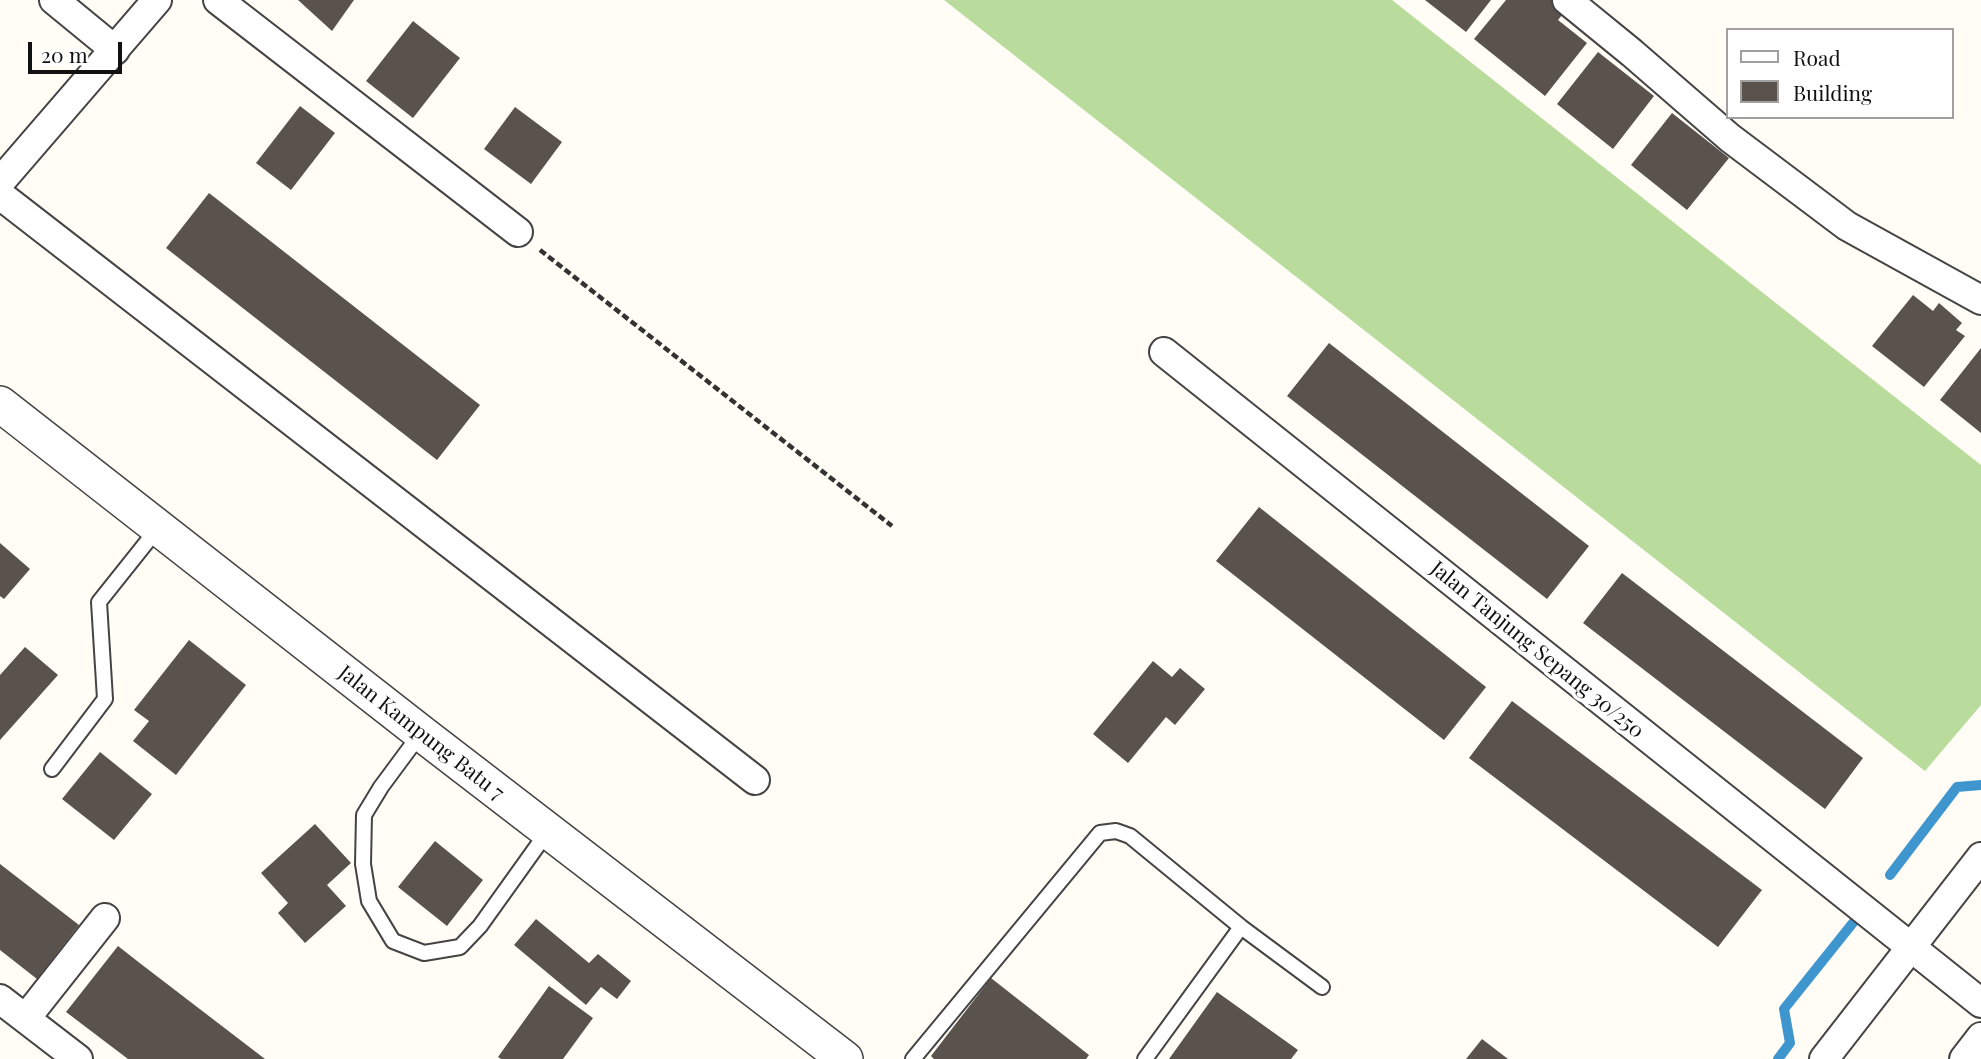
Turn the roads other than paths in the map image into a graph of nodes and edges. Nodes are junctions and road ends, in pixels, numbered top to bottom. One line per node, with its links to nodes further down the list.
1 (54, 0): 5 (street)
2 (157, 0): 5 (street)
3 (218, 0): 8 (street)
4 (1567, 0): 9 (street)
5 (115, 51): 6 (street)
6 (0, 182)
7 (0, 195): 15 (street)
8 (518, 232)
9 (1981, 300)
10 (1164, 352): 20 (street, Jalan Tanjung Sepang 30/250)
11 (0, 404): 12 (street, Jalan Kampung Batu 7)
12 (159, 527): 13 (street, Jalan Kampung Batu 7); 14 (lane)
13 (421, 733): 16 (street, Jalan Kampung Batu 7); 16 (lane)
14 (52, 769)
15 (755, 780)
16 (548, 831): 27 (street, Jalan Kampung Batu 7)
17 (1981, 857): 20 (street)
18 (105, 918): 24 (street)
19 (1241, 927): 21 (lane); 28 (lane); 29 (lane)
20 (1909, 947): 23 (street, Jalan Tanjung Sepang 30/250); 30 (street)
21 (1322, 987)
22 (0, 999): 24 (street)
23 (1981, 1003)
24 (26, 1018): 26 (street)
25 (1981, 1037): 31 (street)
26 (78, 1059)
27 (845, 1059)
28 (913, 1059)
29 (1146, 1059)
30 (1824, 1059)
31 (1964, 1059)

